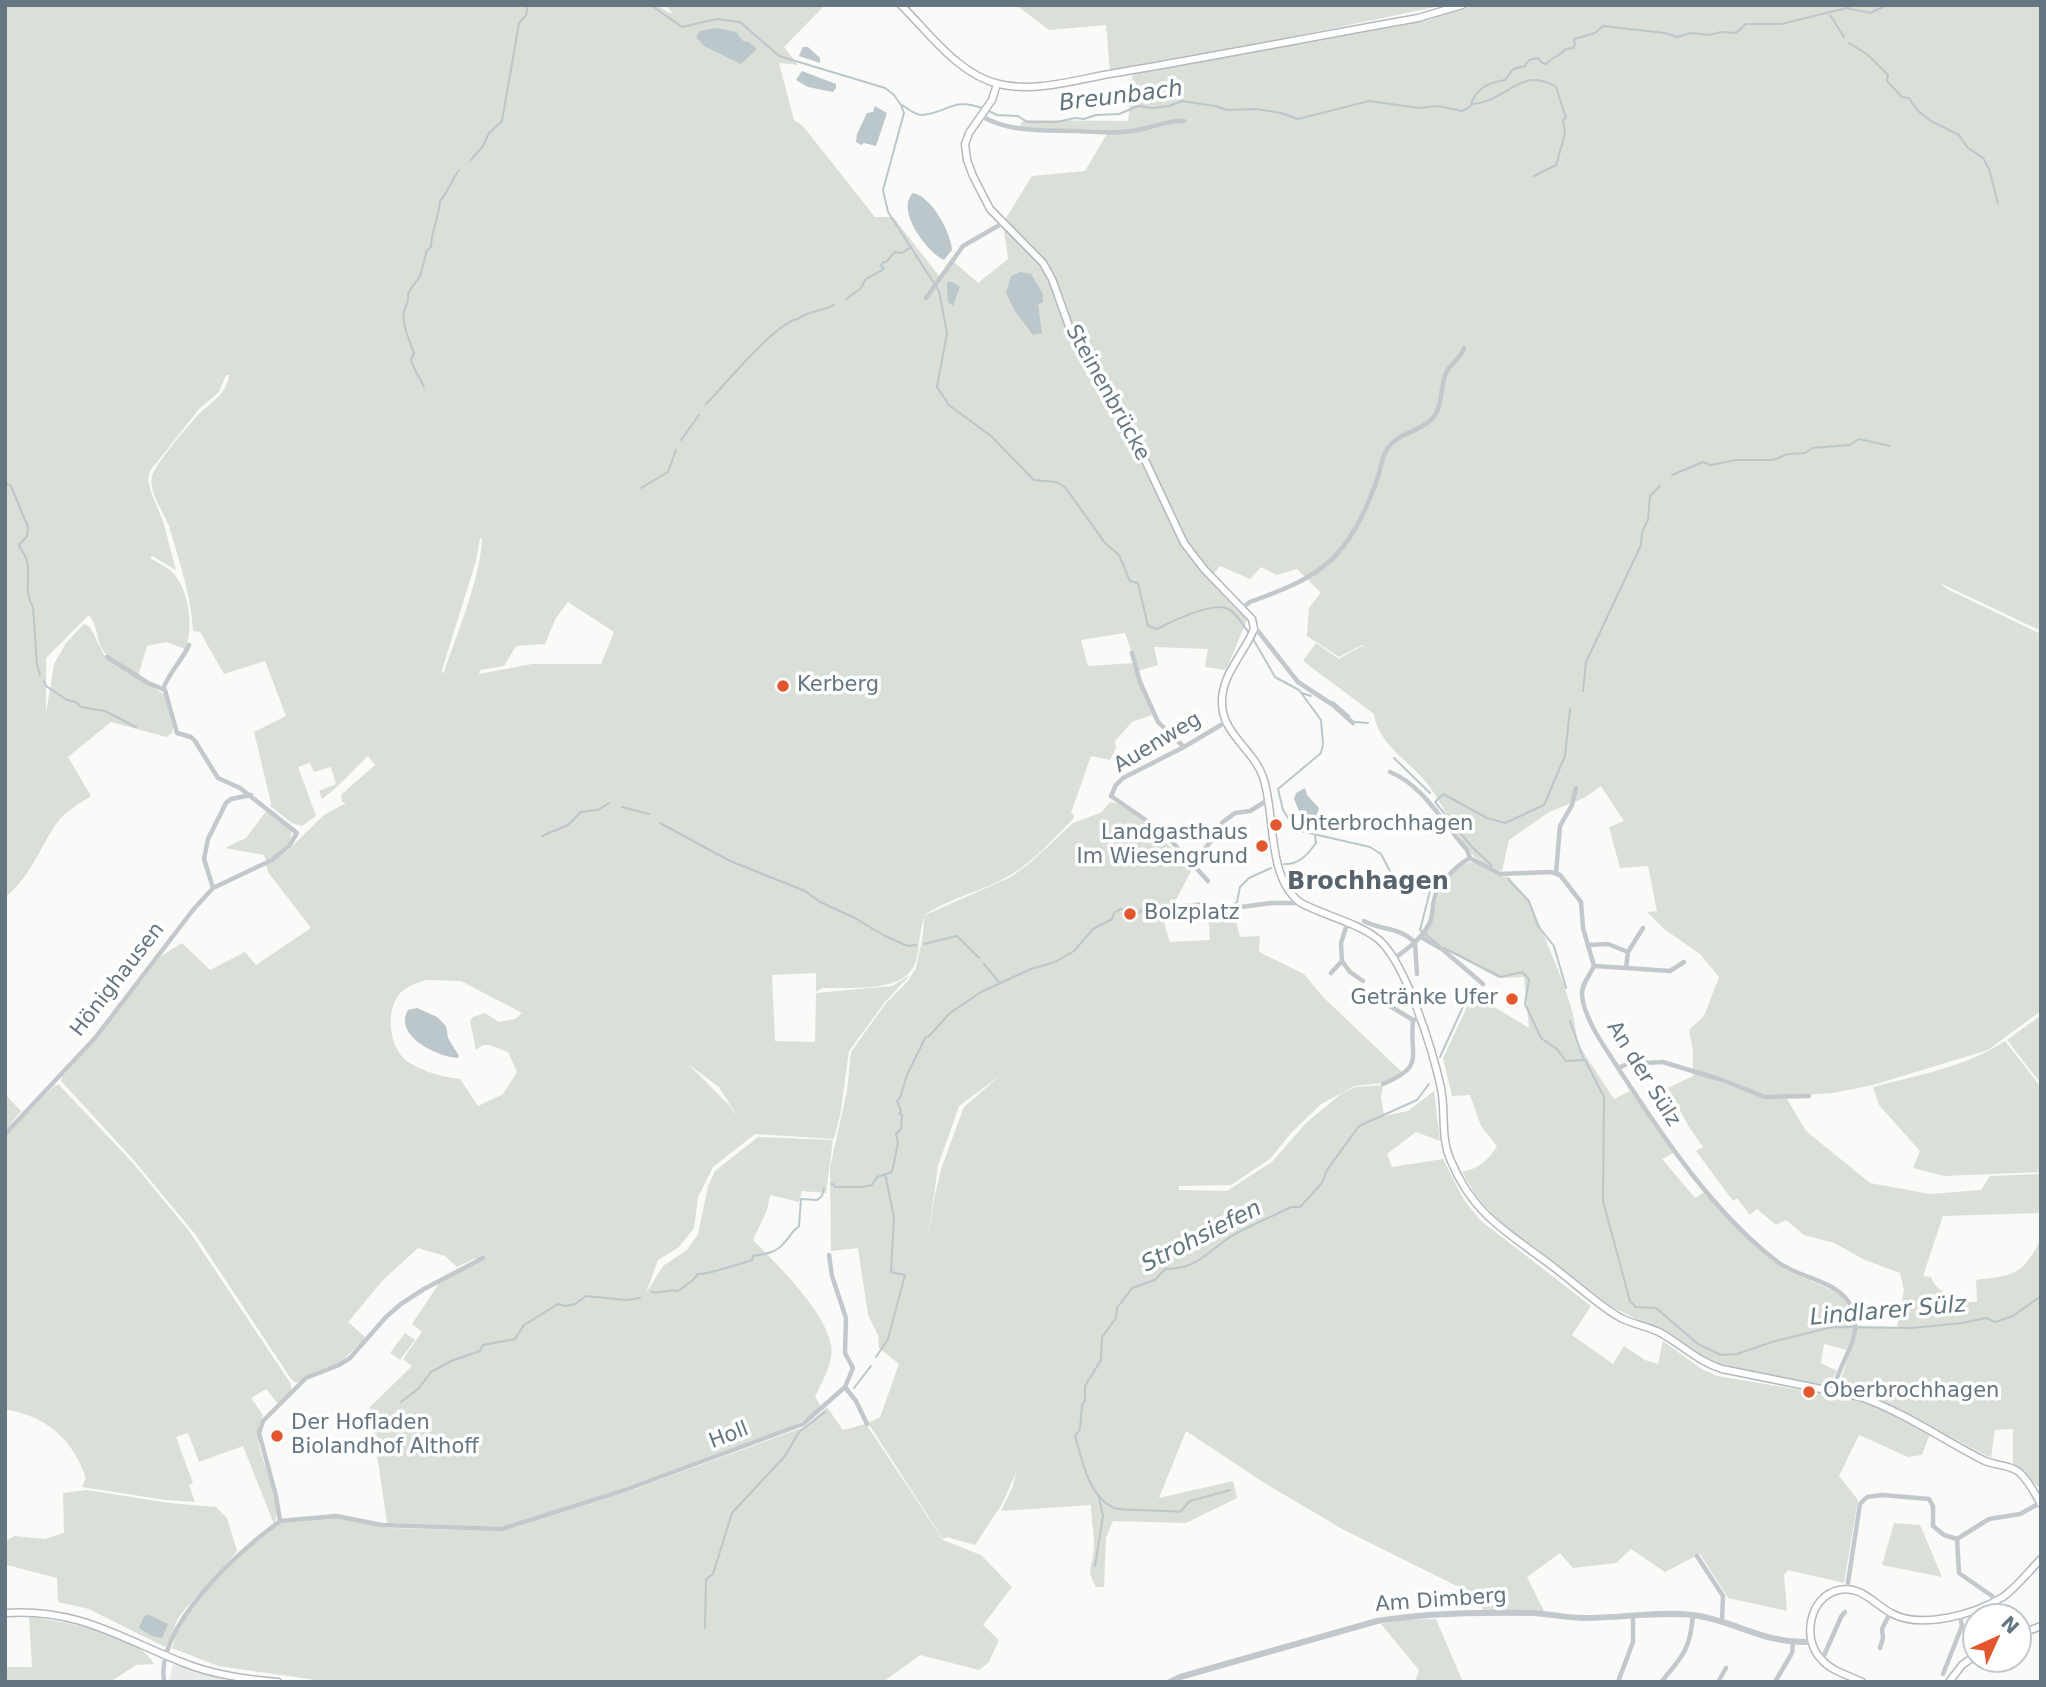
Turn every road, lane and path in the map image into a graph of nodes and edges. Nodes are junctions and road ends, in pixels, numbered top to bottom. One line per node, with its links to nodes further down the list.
1 (901, 5): 3 (main road)
2 (1462, 5): 3 (main road)
3 (998, 84): 4 (main road, Steinenbrücke)
4 (984, 112): 5 (street); 6 (main road, Steinenbrücke)
5 (1184, 121)
6 (1003, 223): 7 (street); 9 (main road, Steinenbrücke)
7 (926, 298)
8 (1464, 348): 9 (street)
9 (1242, 608): 10 (main road, Steinenbrücke)
10 (1254, 627): 15 (main road); 16 (street)
11 (189, 645): 14 (street)
12 (1132, 653): 17 (street)
13 (107, 657): 14 (street)
14 (163, 689): 20 (street, Hönighausen)
15 (1226, 722): 17 (street, Auenweg); 21 (main road)
16 (1353, 723)
17 (1184, 747): 23 (street, Auenweg)
18 (1390, 772): 22 (street)
19 (1576, 788): 24 (street)
20 (251, 795): 26 (street); 26 (street, Hönighausen)
21 (1268, 800): 23 (street); 27 (main road)
22 (1470, 858): 24 (street); 32 (street)
23 (1192, 863): 25 (street)
24 (1556, 873): 34 (street)
25 (1208, 881)
26 (213, 888): 50 (street, Hönighausen)
27 (1301, 903): 28 (street); 30 (main road)
28 (1176, 909)
29 (1364, 921): 33 (street)
30 (1348, 924): 36 (main road); 37 (street)
31 (1643, 928): 35 (street)
32 (1421, 937): 33 (street); 44 (street)
33 (1415, 942): 36 (street); 42 (street)
34 (1589, 945): 35 (street); 39 (street)
35 (1628, 952): 40 (street)
36 (1395, 958): 46 (main road)
37 (1342, 961): 41 (street); 43 (street)
38 (1684, 962): 40 (street)
39 (1594, 966): 40 (street); 47 (street, An der Sülz)
40 (1626, 968)
41 (1331, 973)
42 (1417, 975)
43 (1363, 981)
44 (1483, 984)
45 (1385, 1003): 46 (street)
46 (1416, 1019): 48 (street); 56 (main road)
47 (1618, 1068): 49 (street); 54 (street, An der Sülz)
48 (1383, 1084)
49 (1809, 1096)
50 (5, 1133)
51 (829, 1255): 55 (street)
52 (483, 1258): 59 (street)
53 (1895, 1303): 54 (street)
54 (1855, 1314): 56 (street)
55 (845, 1387): 57 (street); 59 (street, Holl)
56 (1833, 1391): 58 (main road)
57 (867, 1424)
58 (2040, 1504): 60 (street)
59 (280, 1521): 75 (street)
60 (1957, 1539): 63 (street); 64 (street)
61 (1697, 1556): 71 (street)
62 (2041, 1559): 64 (main road)
63 (1847, 1589): 67 (main road); 72 (main road)
64 (1995, 1601): 68 (main road)
65 (1845, 1612): 76 (street)
66 (5, 1613): 75 (main road)
67 (1890, 1613): 68 (main road); 74 (street)
68 (1960, 1614): 79 (street)
69 (1632, 1615): 70 (street, Am Dimberg); 82 (street, Am Dimberg); 83 (street)
70 (1693, 1615): 71 (street, Am Dimberg); 84 (street)
71 (1722, 1620): 73 (street, Am Dimberg)
72 (1811, 1642): 73 (street, Am Dimberg); 76 (main road)
73 (1793, 1643): 86 (street)
74 (1880, 1648)
75 (166, 1655): 80 (street); 81 (main road)
76 (1822, 1660): 87 (main road)
77 (1962, 1665): 88 (main road)
78 (1726, 1668): 85 (street)
79 (1942, 1674)
80 (164, 1682)
81 (278, 1682)
82 (1170, 1682)
83 (1618, 1682)
84 (1661, 1682)
85 (1717, 1682)
86 (1775, 1682)
87 (1862, 1682)
88 (1949, 1682)

